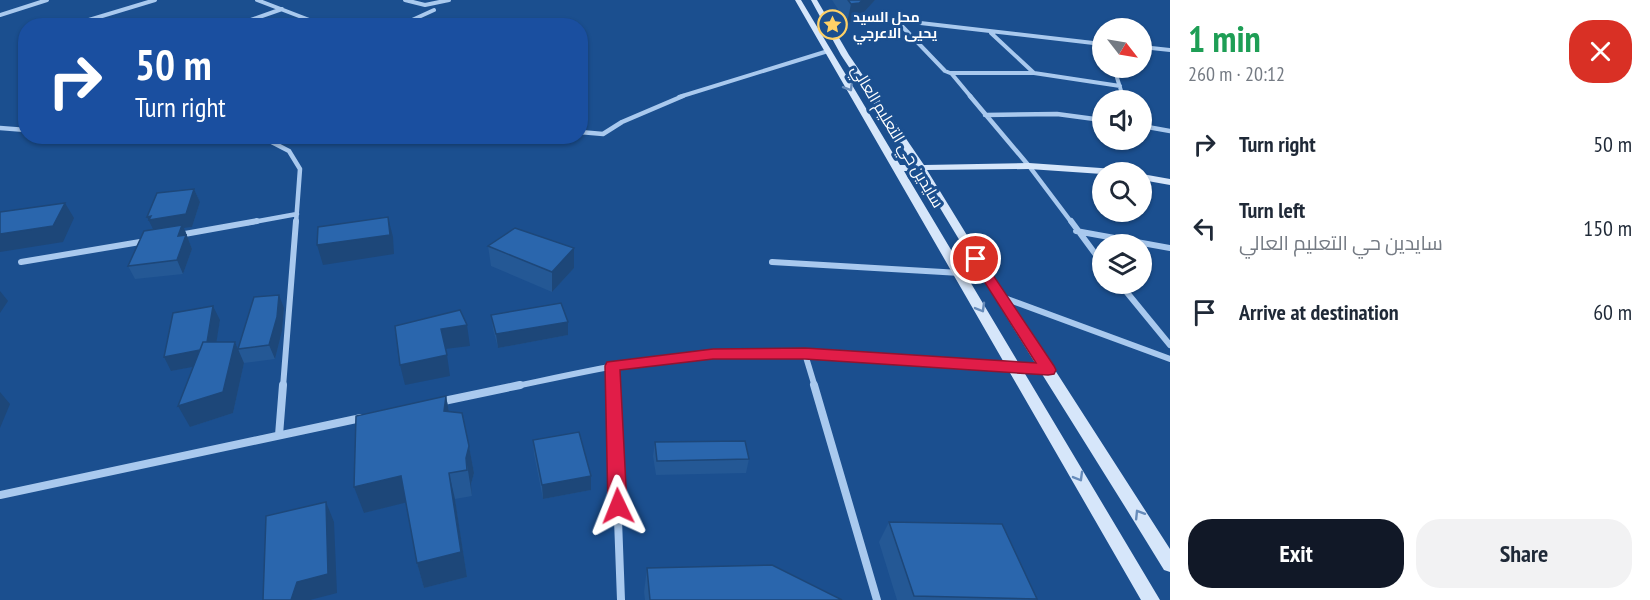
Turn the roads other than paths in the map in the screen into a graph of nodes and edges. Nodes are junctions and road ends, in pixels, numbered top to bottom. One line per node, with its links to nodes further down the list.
1 (47, 0): 10 (street)
2 (155, 0): 11 (street)
3 (257, 0): 8 (street)
4 (405, 0): 5 (street)
5 (449, 0)
6 (798, 0): 21 (main road, سايدين حي التعليم العالي)
7 (814, 0): 37 (main road, سايدين حي التعليم العالي)
8 (282, 8): 12 (street); 13 (street)
9 (434, 10): 14 (street)
10 (0, 15)
11 (95, 18)
12 (255, 18)
13 (306, 18)
14 (416, 18)
15 (877, 18): 16 (street)
16 (897, 21): 17 (street); 22 (street)
17 (990, 32): 18 (street); 23 (street)
18 (1092, 43)
19 (1152, 48): 20 (street)
20 (1170, 50)
21 (828, 51): 33 (street); 36 (main road, سايدين حي التعليم العالي, one-way to 36)
22 (950, 73): 23 (street); 27 (street)
23 (1034, 73): 25 (street)
24 (1117, 78): 25 (street)
25 (1120, 86): 26 (street)
26 (1121, 90)
27 (985, 114): 28 (street); 35 (street)
28 (1092, 119)
29 (0, 128): 31 (street)
30 (1152, 128): 32 (street)
31 (18, 129)
32 (1170, 131)
33 (588, 133)
34 (275, 144): 41 (street)
35 (1029, 166): 37 (main road); 38 (main road); 42 (street)
36 (898, 168): 37 (main road); 49 (main road, سايدين حي التعليم العالي)
37 (921, 168): 51 (main road, سايدين حي التعليم العالي)
38 (1092, 170)
39 (1152, 179): 40 (main road)
40 (1170, 182)
41 (297, 214): 43 (street); 60 (street)
42 (1076, 231): 45 (street); 46 (street)
43 (170, 236)
44 (159, 238): 47 (street)
45 (1170, 248)
46 (1092, 250)
47 (21, 262)
48 (772, 262): 49 (street)
49 (960, 273): 56 (main road, سايدين حي التعليم العالي, one-way to 56)
50 (1128, 294): 52 (street)
51 (998, 296): 54 (street); 57 (main road, سايدين حي التعليم العالي)
52 (1170, 345)
53 (805, 354): 55 (street); 56 (street); 64 (street)
54 (1170, 359)
55 (612, 366): 58 (street); 63 (street)
56 (1016, 368): 57 (street); 65 (main road, سايدين حي التعليم العالي, one-way to 65)
57 (1048, 370): 62 (main road, سايدين حي التعليم العالي, one-way to 57)
58 (431, 403)
59 (365, 417): 60 (street)
60 (279, 435): 61 (street)
61 (0, 495)
62 (1170, 564)
63 (621, 600)
64 (877, 600)
65 (1151, 600)

